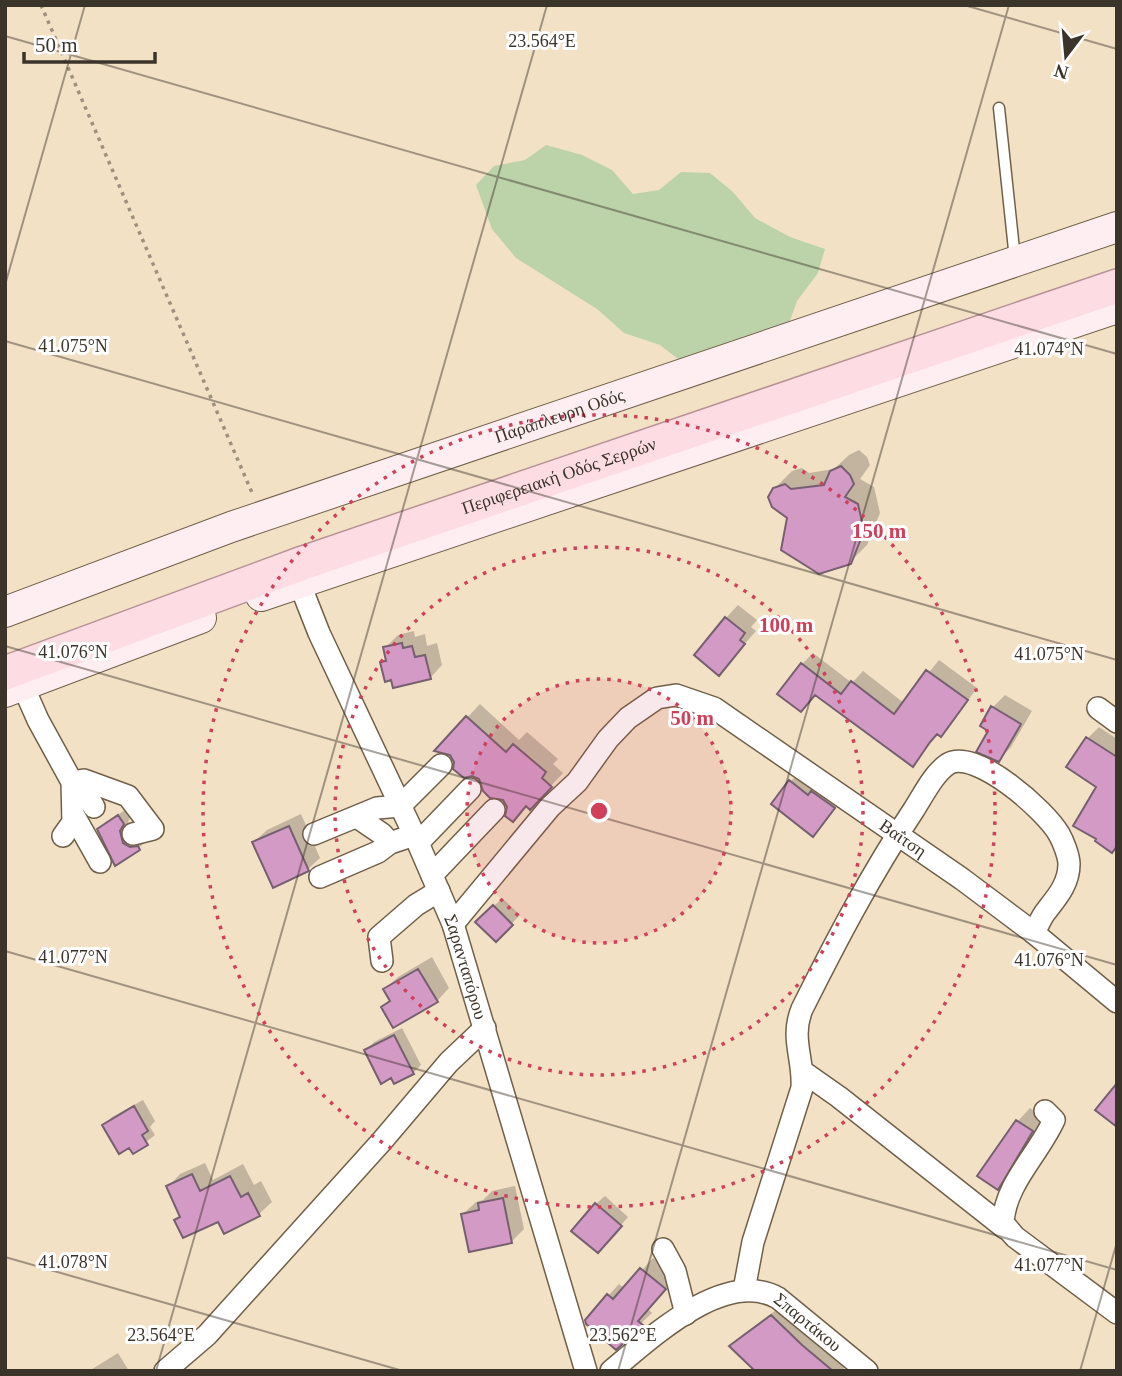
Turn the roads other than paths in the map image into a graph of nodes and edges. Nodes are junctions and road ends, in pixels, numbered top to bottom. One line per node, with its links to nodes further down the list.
1 (999, 108): 3 (lane)
2 (1117, 227): 3 (street, Παράπλευρη Οδός)
3 (1016, 261): 7 (street, Παράπλευρη Οδός)
4 (1117, 286): 8 (main road, Περιφερειακή Οδός Σερρών)
5 (1117, 308): 6 (street)
6 (299, 582): 8 (street); 14 (street, Σαρανταπόρου)
7 (5, 612)
8 (11, 684): 12 (street)
9 (1098, 708): 10 (street)
10 (1117, 722)
11 (442, 765): 14 (street)
12 (75, 782): 15 (street); 17 (street); 19 (street)
13 (470, 789): 23 (street)
14 (400, 806): 18 (street); 23 (street, Σαρανταπόρου)
15 (94, 807)
16 (494, 810): 27 (street)
17 (73, 814): 22 (street); 25 (street)
18 (357, 817): 20 (street); 24 (street)
19 (134, 834)
20 (314, 834)
21 (897, 834): 28 (street, Βαΐτση); 29 (street, Βαΐτση); 29 (street); 33 (street)
22 (63, 836)
23 (416, 839): 24 (street); 27 (street, Σαρανταπόρου)
24 (390, 843): 26 (street)
25 (100, 862)
26 (320, 877)
27 (435, 883): 28 (street, Σαρανταπόρου); 30 (street)
28 (453, 924): 32 (street, Σαρανταπόρου)
29 (1034, 933): 31 (street, Βαΐτση)
30 (382, 961)
31 (1117, 1002)
32 (485, 1028): 40 (street); 41 (street, Σαρανταπόρου)
33 (802, 1071): 35 (street); 37 (street)
34 (1045, 1111): 35 (street)
35 (1005, 1228): 38 (street)
36 (663, 1249): 39 (street)
37 (744, 1290): 39 (street); 43 (street, Σπαρτάκου)
38 (1117, 1313)
39 (686, 1314): 42 (street)
40 (165, 1371)
41 (586, 1371)
42 (611, 1371)
43 (867, 1371)

